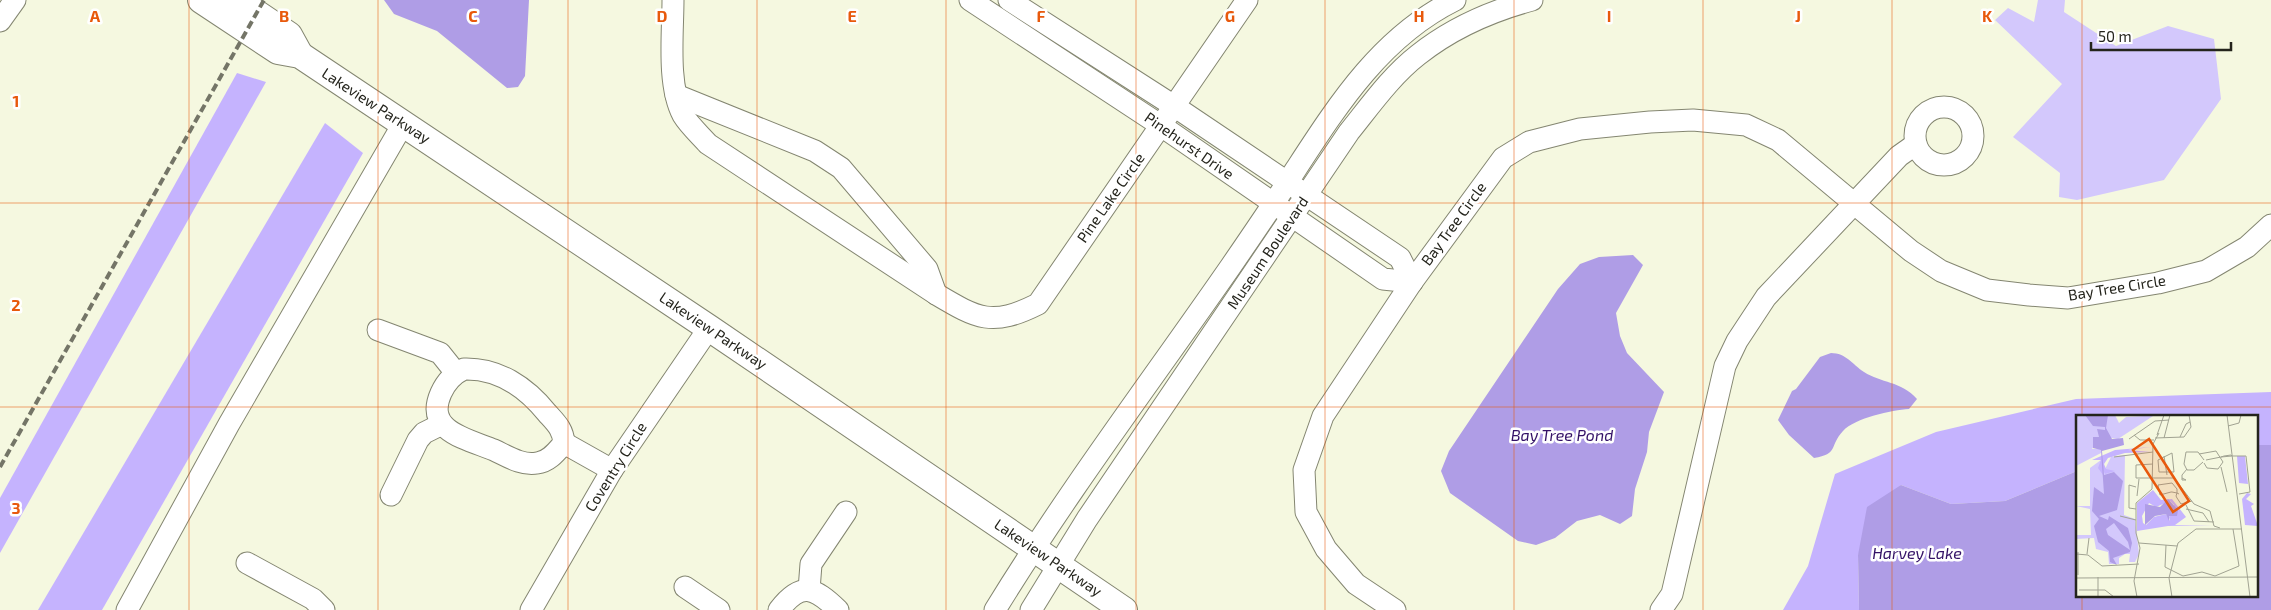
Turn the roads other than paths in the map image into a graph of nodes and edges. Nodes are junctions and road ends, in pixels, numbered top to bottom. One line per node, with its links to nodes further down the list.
1 (15, 0): 10 (street)
2 (201, 0): 11 (street, Lakeview Parkway)
3 (237, 0): 11 (street, Lakeview Parkway)
4 (673, 0): 12 (street, Pine Lake Circle)
5 (970, 0): 15 (street, Pinehurst Drive)
6 (1009, 0): 13 (street, Pinehurst Drive)
7 (1247, 0): 13 (street, Pine Lake Circle)
8 (1456, 0): 17 (street, Museum Boulevard)
9 (1532, 0): 18 (street, Museum Boulevard)
10 (0, 21)
11 (300, 55): 14 (street, Lakeview Parkway)
12 (676, 95): 24 (street, Pine Lake Circle); 24 (street)
13 (1174, 106): 15 (street, Pine Lake Circle); 17 (street, Pinehurst Drive)
14 (403, 124): 25 (street, Lakeview Parkway); 38 (street)
15 (1160, 125): 20 (street, Pinehurst Drive); 24 (street, Pine Lake Circle)
16 (1916, 144): 19 (street)
17 (1287, 182): 18 (street, Pinehurst Drive); 20 (street, Museum Boulevard)
18 (1307, 196): 21 (street, Museum Boulevard); 23 (street, Pinehurst Drive)
19 (1854, 203): 22 (street, Bay Tree Circle); 23 (street, Bay Tree Circle); 48 (street)
20 (1272, 204): 21 (street, Pinehurst Drive); 33 (street, Museum Boulevard)
21 (1293, 217): 23 (street, Pinehurst Drive); 35 (street, Museum Boulevard)
22 (2271, 224)
23 (1412, 282): 47 (street, Bay Tree Circle)
24 (936, 294)
25 (709, 328): 30 (street, Coventry Circle); 33 (street, Lakeview Parkway)
26 (378, 330): 27 (street)
27 (456, 373): 28 (street); 29 (street)
28 (442, 424): 29 (street); 31 (street)
29 (564, 442): 30 (street)
30 (612, 470): 40 (street, Coventry Circle)
31 (391, 495)
32 (846, 512): 37 (street)
33 (1033, 548): 35 (street, Lakeview Parkway); 44 (street)
34 (248, 563): 39 (street)
35 (1058, 566): 45 (street); 46 (street, Lakeview Parkway)
36 (685, 587): 41 (street)
37 (809, 590): 42 (street); 43 (street)
38 (127, 610)
39 (324, 610)
40 (531, 610)
41 (719, 610)
42 (779, 610)
43 (838, 610)
44 (995, 610)
45 (1031, 610)
46 (1124, 610)
47 (1395, 610)
48 (1661, 610)

